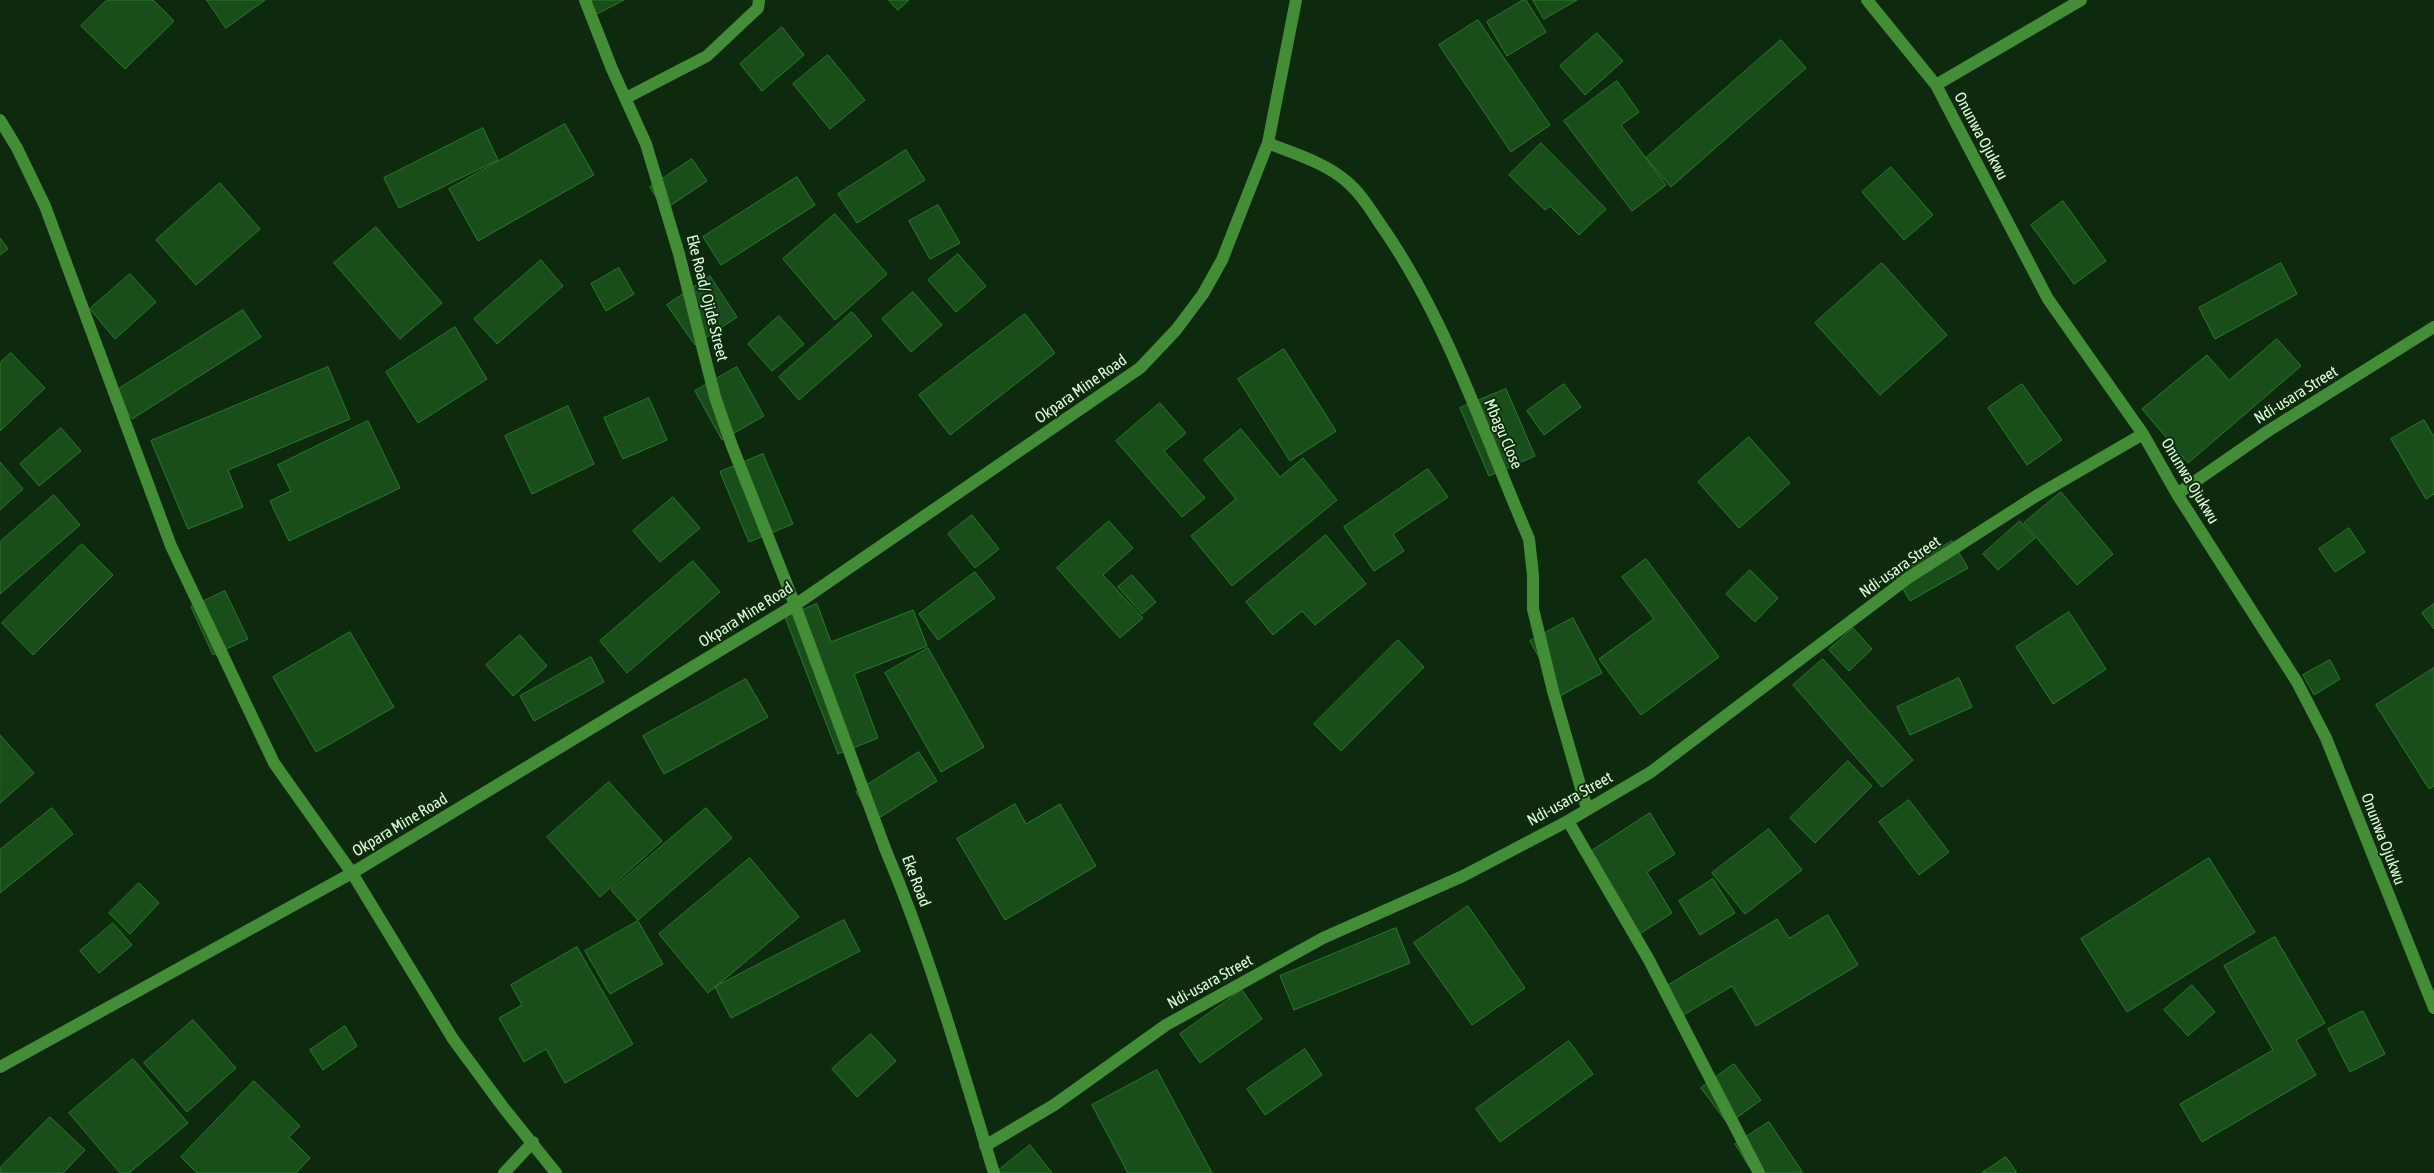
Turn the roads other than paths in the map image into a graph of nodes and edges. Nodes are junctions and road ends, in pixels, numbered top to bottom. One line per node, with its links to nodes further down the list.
1 (585, 0): 7 (street, Eke Road/ Ojide Street)
2 (759, 0): 7 (street)
3 (1296, 0): 9 (street, Okpara Mine Road)
4 (1867, 0): 6 (street, Onunwa Ojukwu)
5 (2081, 0): 6 (street)
6 (1936, 85): 11 (street, Onunwa Ojukwu)
7 (626, 98): 13 (street, Eke Road/ Ojide Street)
8 (0, 120): 16 (street)
9 (1268, 143): 13 (street, Okpara Mine Road); 14 (street, Mbagu Close)
10 (2434, 327): 12 (street, Ndi-usara Street)
11 (2144, 434): 12 (street, Onunwa Ojukwu); 14 (street, Ndi-usara Street)
12 (2177, 494): 17 (street, Onunwa Ojukwu)
13 (795, 606): 16 (street, Okpara Mine Road); 20 (street, Eke Road)
14 (1587, 809): 15 (street, Ndi-usara Street)
15 (1568, 821): 20 (street, Ndi-usara Street); 24 (street)
16 (352, 873): 18 (street, Okpara Mine Road); 19 (street)
17 (2434, 1008)
18 (0, 1067)
19 (533, 1142): 21 (street); 22 (street)
20 (985, 1146): 23 (street, Eke Road)
21 (504, 1173)
22 (556, 1173)
23 (994, 1173)
24 (1759, 1173)

